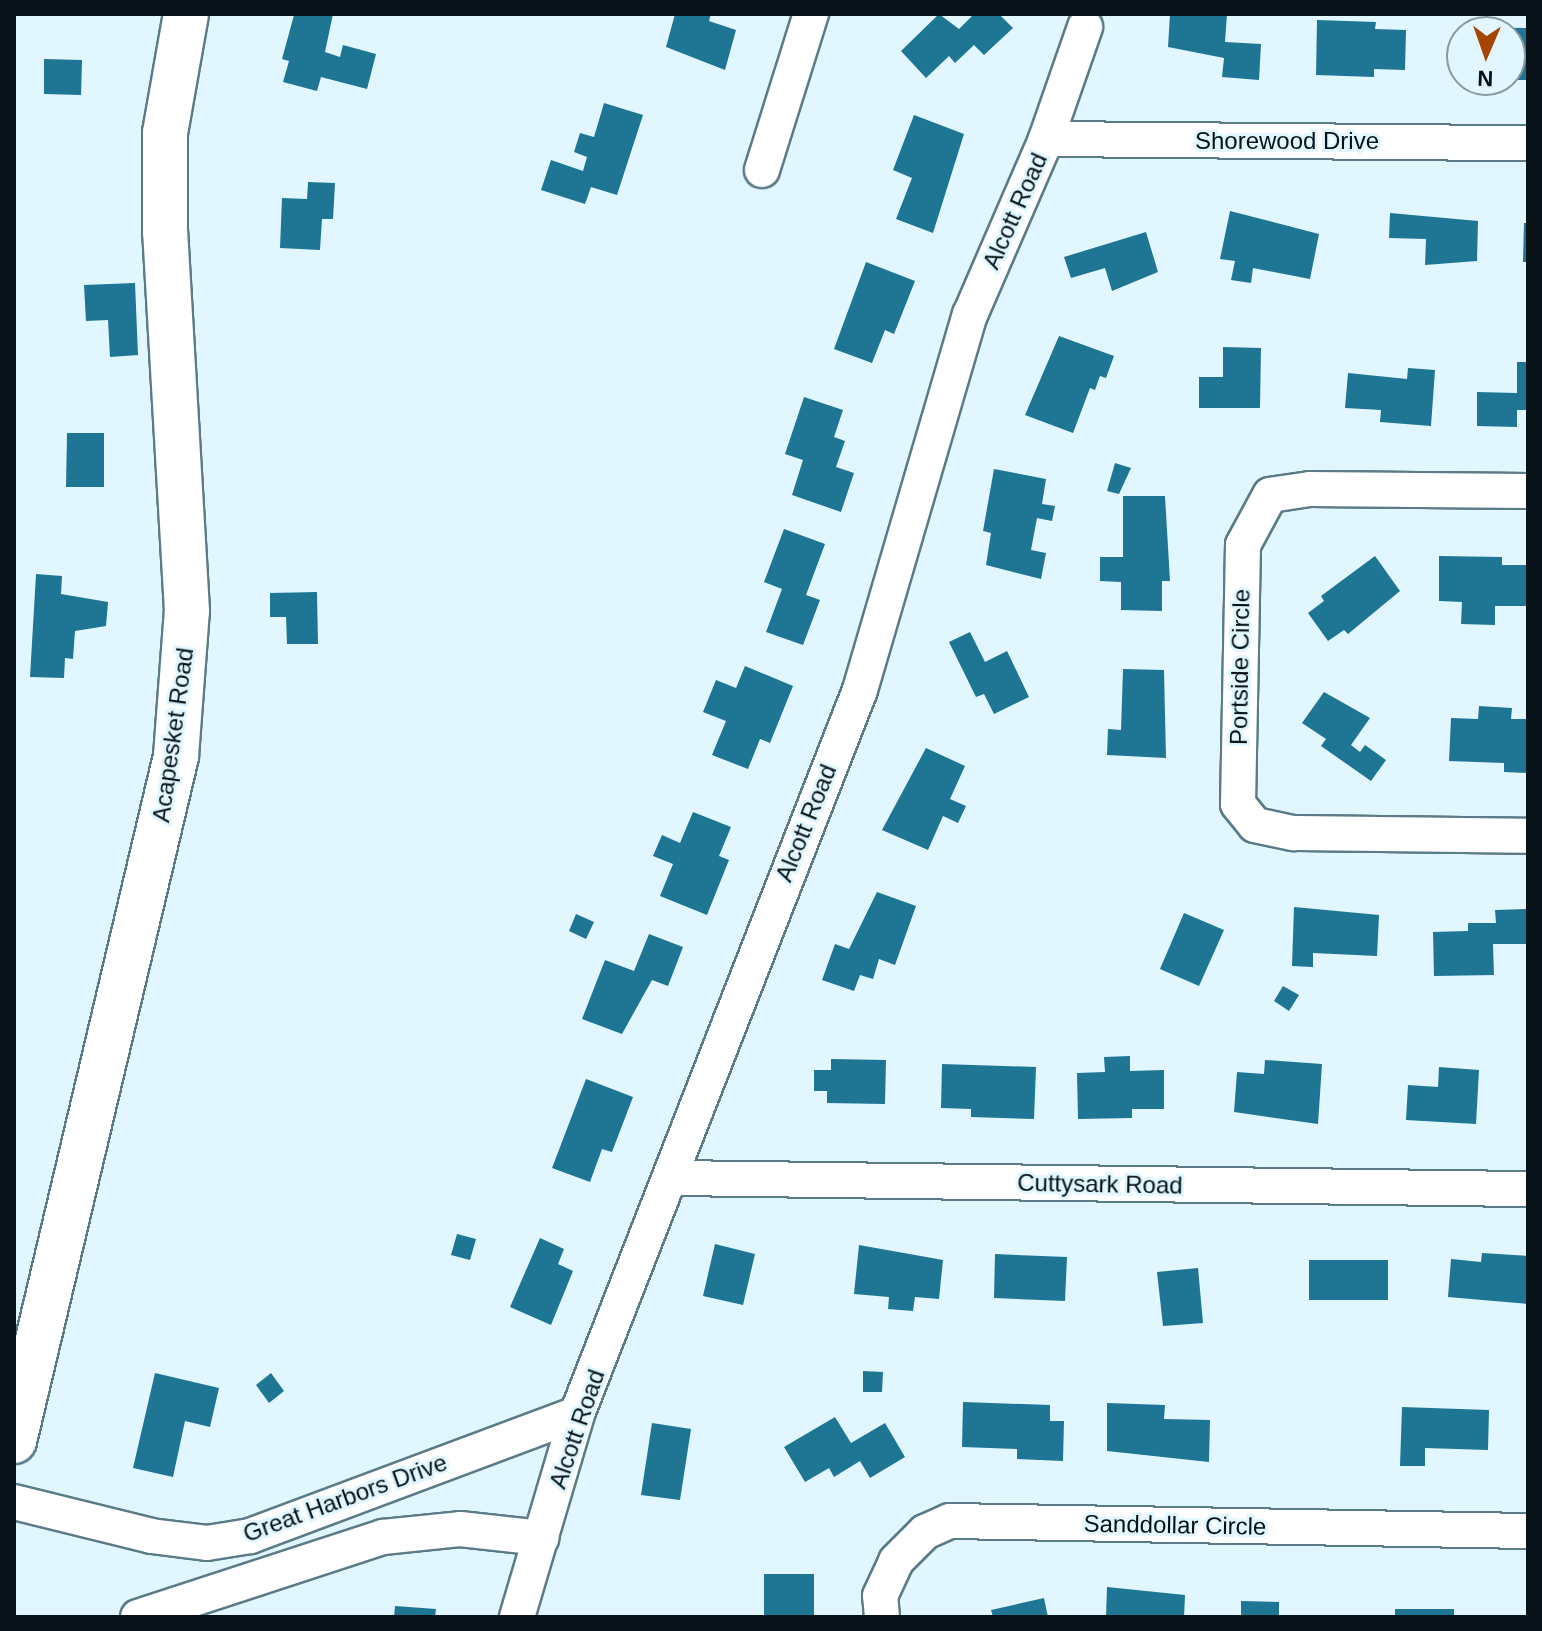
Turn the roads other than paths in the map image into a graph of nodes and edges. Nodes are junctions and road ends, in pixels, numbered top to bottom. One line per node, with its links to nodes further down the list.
1 (186, 14): 12 (main road, Acapesket Road)
2 (811, 14): 6 (street)
3 (1085, 27): 4 (street, Alcott Road)
4 (1046, 139): 5 (street, Shorewood Drive); 9 (street, Alcott Road)
5 (1528, 143)
6 (762, 170)
7 (1528, 491): 8 (street, Portside Circle)
8 (1528, 836)
9 (672, 1178): 10 (street, Cuttysark Road); 11 (street, Alcott Road)
10 (1528, 1189)
11 (577, 1414): 13 (street, Great Harbors Drive); 15 (street, Alcott Road)
12 (14, 1441)
13 (14, 1502)
14 (1528, 1531): 18 (street, Sanddollar Circle)
15 (542, 1538): 16 (street, Great Harbors Drive); 17 (street, Alcott Road)
16 (138, 1617)
17 (517, 1617)
18 (882, 1617)

